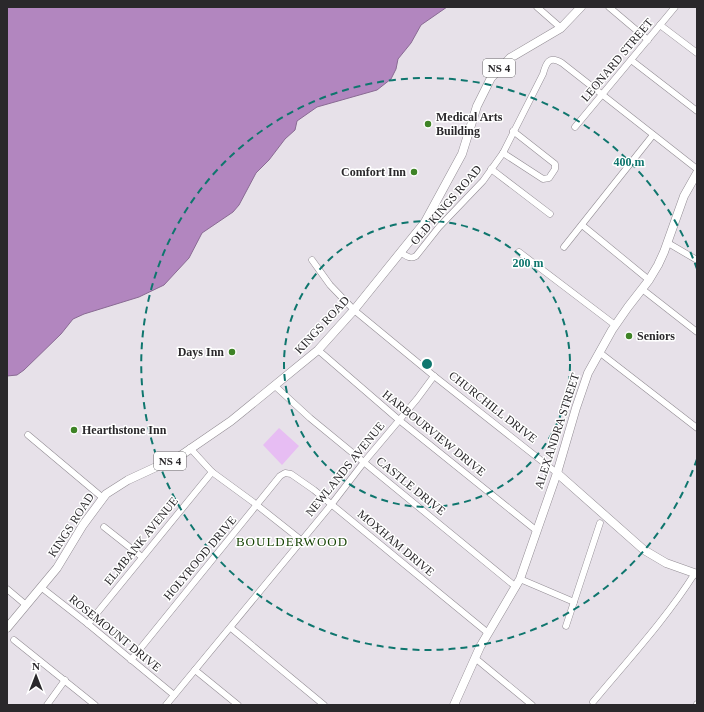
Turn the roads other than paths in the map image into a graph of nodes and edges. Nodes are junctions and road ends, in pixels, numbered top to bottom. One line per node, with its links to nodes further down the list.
1 (537, 7): 6 (street)
2 (581, 7): 6 (main road, KINGS ROAD / NS 4)
3 (609, 7): 7 (street)
4 (675, 7): 5 (street, LEONARD STREET)
5 (660, 25): 7 (street, LEONARD STREET); 8 (street)
6 (561, 28): 23 (main road, KINGS ROAD / NS 4)
7 (648, 40): 9 (street, LEONARD STREET)
8 (697, 53)
9 (631, 60): 10 (street, LEONARD STREET); 11 (street)
10 (602, 95): 12 (street, LEONARD STREET); 13 (street, OLD KINGS ROAD); 14 (street)
11 (697, 111)
12 (575, 127)
13 (514, 131): 15 (street, OLD KINGS ROAD); 15 (street)
14 (653, 135): 17 (street); 20 (street)
15 (503, 153): 16 (street, OLD KINGS ROAD)
16 (491, 169): 19 (street); 23 (street, OLD KINGS ROAD)
17 (697, 169)
18 (697, 173): 21 (main road, ALEXANDRA STREET)
19 (550, 214)
20 (582, 225): 22 (street); 27 (street)
21 (668, 242): 26 (street); 27 (main road, ALEXANDRA STREET)
22 (564, 246)
23 (400, 252): 29 (main road, KINGS ROAD / NS 4)
24 (519, 252): 30 (street)
25 (312, 260): 29 (street, CHURCHILL DRIVE)
26 (697, 260)
27 (649, 280): 28 (main road, ALEXANDRA STREET)
28 (642, 289): 30 (main road, ALEXANDRA STREET); 31 (street)
29 (354, 310): 32 (main road, KINGS ROAD / NS 4); 34 (street, CHURCHILL DRIVE)
30 (615, 325): 33 (main road, ALEXANDRA STREET)
31 (697, 332)
32 (318, 350): 35 (main road, KINGS ROAD / NS 4); 36 (street, HARBOURVIEW DRIVE)
33 (599, 352): 37 (street); 43 (main road, ALEXANDRA STREET)
34 (434, 376): 36 (street, NEWLANDS AVENUE); 43 (street, CHURCHILL DRIVE)
35 (275, 386): 39 (main road, KINGS ROAD / NS 4); 40 (street, CASTLE DRIVE)
36 (399, 420): 40 (street, NEWLANDS AVENUE); 49 (street, HARBOURVIEW DRIVE)
37 (697, 428)
38 (28, 435): 44 (street)
39 (190, 448): 41 (street); 44 (main road, KINGS ROAD / NS 4)
40 (364, 462): 45 (street, NEWLANDS AVENUE); 53 (street, CASTLE DRIVE)
41 (212, 472): 46 (street); 51 (street, ELMBANK AVENUE)
42 (288, 473): 45 (street, MOXHAM DRIVE); 46 (street, HOLYROOD DRIVE)
43 (557, 473): 49 (main road, ALEXANDRA STREET); 52 (main road, CHURCHILL DRIVE)
44 (103, 498): 54 (main road, KINGS ROAD / NS 4)
45 (331, 504): 50 (street, NEWLANDS AVENUE); 62 (street, MOXHAM DRIVE)
46 (257, 505): 50 (street); 65 (street, HOLYROOD DRIVE)
47 (600, 523): 56 (street)
48 (104, 527): 51 (street)
49 (537, 531): 53 (main road, ALEXANDRA STREET)
50 (301, 540): 61 (street, NEWLANDS AVENUE)
51 (142, 557): 58 (street, ELMBANK AVENUE)
52 (696, 573): 69 (street)
53 (518, 583): 56 (street, CASTLE DRIVE); 62 (main road, ALEXANDRA STREET)
54 (42, 588): 57 (main road, KINGS ROAD / NS 4); 58 (street, ROSEMOUNT DRIVE)
55 (7, 589): 57 (street)
56 (574, 602): 59 (street)
57 (26, 605): 60 (main road, KINGS ROAD / NS 4)
58 (88, 624): 65 (street, ROSEMOUNT DRIVE)
59 (566, 626)
60 (7, 628)
61 (231, 628): 66 (street, NEWLANDS AVENUE); 74 (street)
62 (488, 633): 64 (main road, ALEXANDRA STREET)
63 (14, 640): 67 (street)
64 (474, 658): 75 (main road, ALEXANDRA STREET); 76 (street)
65 (131, 660): 68 (street, ROSEMOUNT DRIVE)
66 (195, 670): 68 (street, NEWLANDS AVENUE); 73 (street)
67 (65, 680): 70 (street); 71 (street)
68 (174, 695): 72 (street, NEWLANDS AVENUE)
69 (593, 702)
70 (46, 705)
71 (96, 705)
72 (166, 705)
73 (238, 705)
74 (324, 705)
75 (454, 705)
76 (532, 705)

